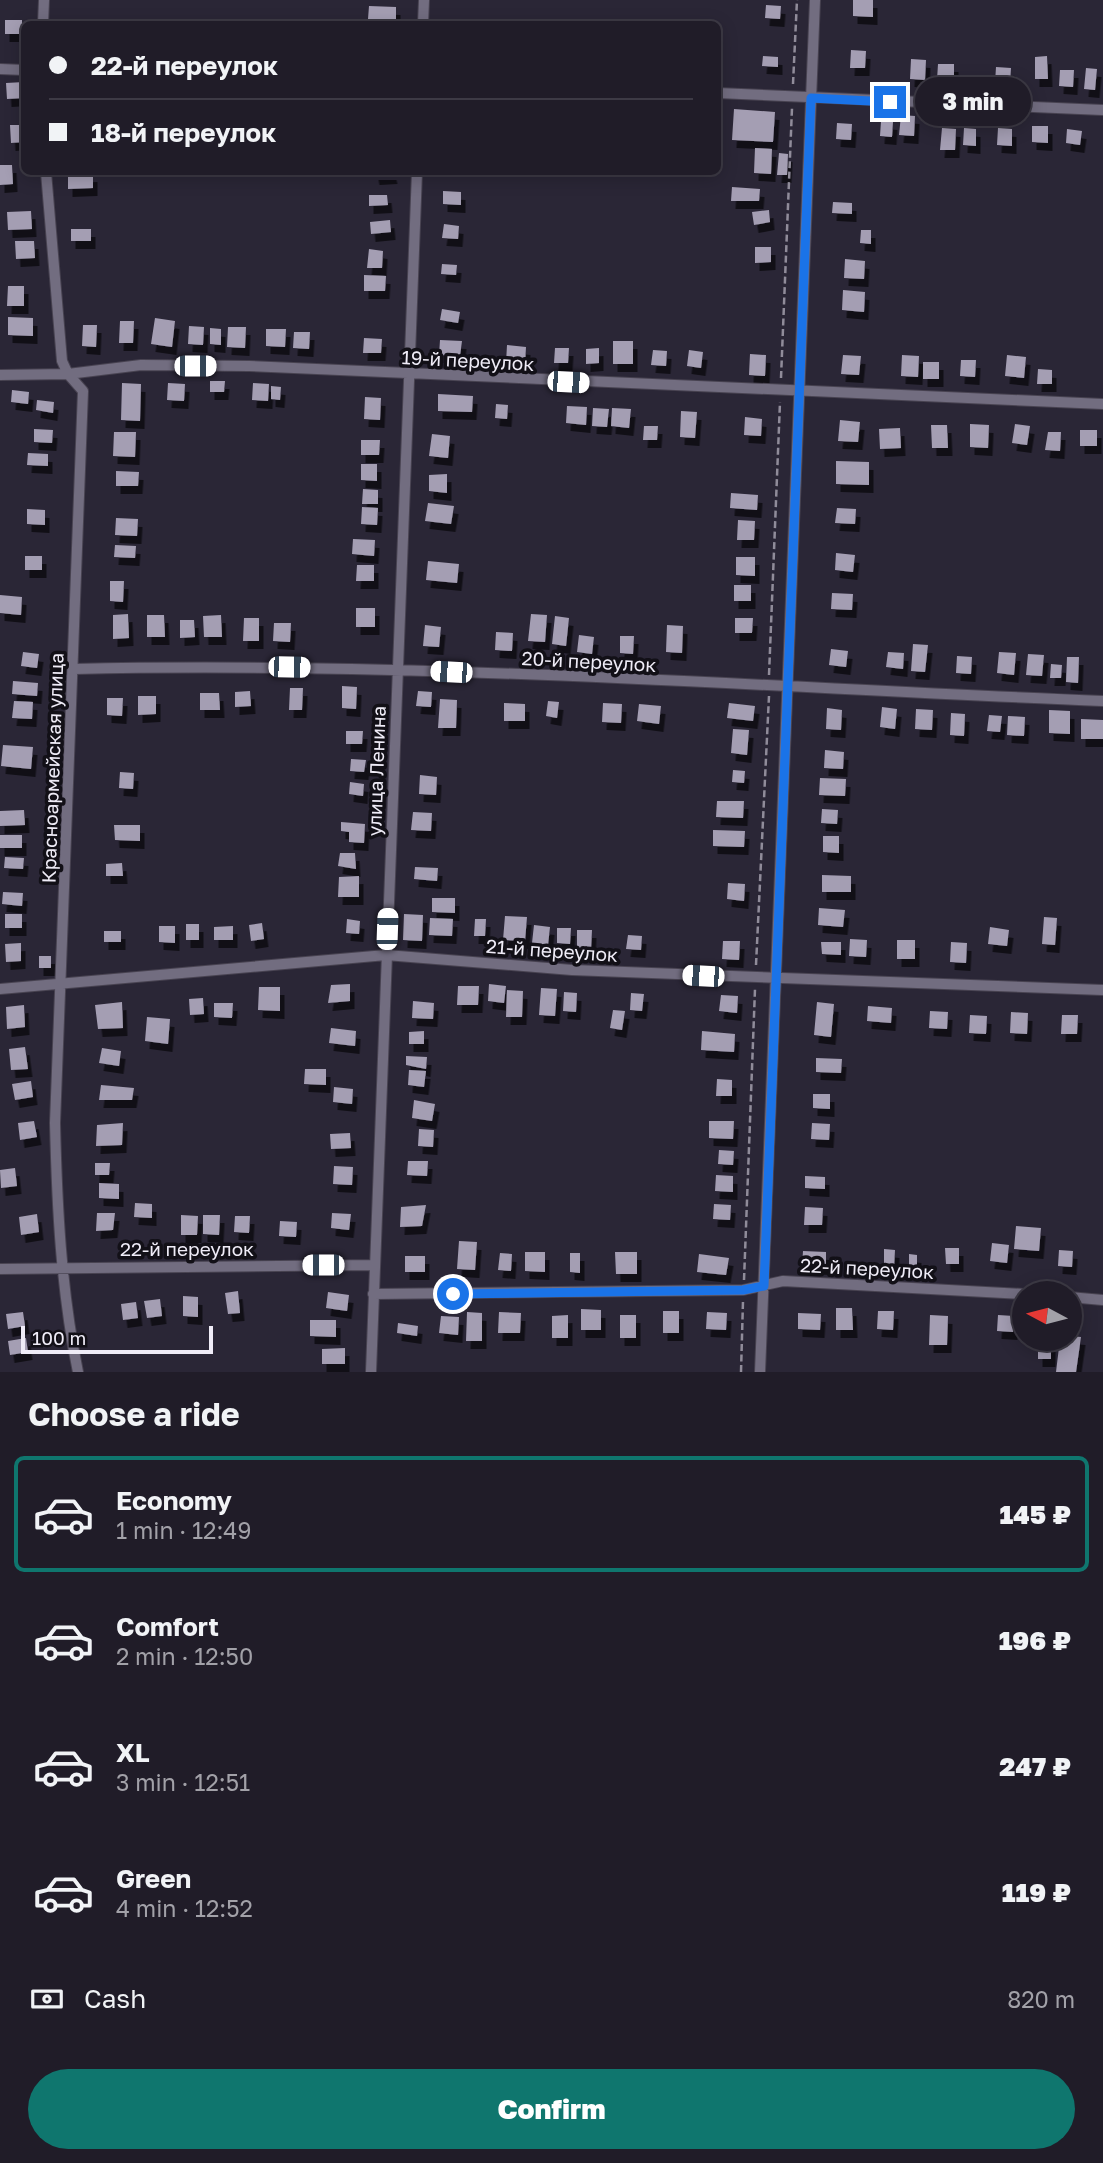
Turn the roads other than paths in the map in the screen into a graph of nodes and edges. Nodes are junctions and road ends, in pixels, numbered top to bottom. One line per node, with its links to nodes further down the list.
1 (44, 0): 4 (street)
2 (424, 0): 5 (street)
3 (815, 0): 9 (street)
4 (43, 21)
5 (423, 21)
6 (0, 69): 7 (street)
7 (21, 71)
8 (721, 93): 9 (street)
9 (811, 98): 10 (street); 16 (street)
10 (1103, 110)
11 (46, 175): 13 (street, Красноармейская улица)
12 (417, 175): 15 (street, улица Ленина)
13 (68, 374): 14 (street, 19-й переулок); 15 (street, 19-й переулок); 19 (street, Красноармейская улица)
14 (0, 375)
15 (409, 375): 16 (street, 19-й переулок); 18 (street, улица Ленина)
16 (799, 393): 17 (street, 19-й переулок); 20 (street)
17 (1103, 404)
18 (397, 669): 19 (street, 20-й переулок); 20 (street, 20-й переулок); 22 (street, улица Ленина)
19 (74, 670): 24 (street, Красноармейская улица)
20 (788, 688): 21 (street, 20-й переулок); 23 (street)
21 (1103, 701)
22 (386, 955): 23 (street, 21-й переулок); 24 (street, 21-й переулок); 27 (street, улица Ленина)
23 (777, 976): 26 (street, 21-й переулок); 30 (street)
24 (61, 983): 25 (street, 21-й переулок); 28 (street, Красноармейская улица)
25 (0, 989)
26 (1103, 990)
27 (374, 1265): 28 (street, 22-й переулок); 32 (street, улица Ленина)
28 (64, 1266): 29 (street, 22-й переулок); 35 (street, Красноармейская улица)
29 (0, 1269)
30 (764, 1286): 31 (street, 22-й переулок); 32 (street, 22-й переулок); 37 (street)
31 (1012, 1293)
32 (373, 1294): 36 (street, улица Ленина)
33 (1082, 1298): 34 (street)
34 (1103, 1300)
35 (78, 1372)
36 (371, 1372)
37 (760, 1372)

